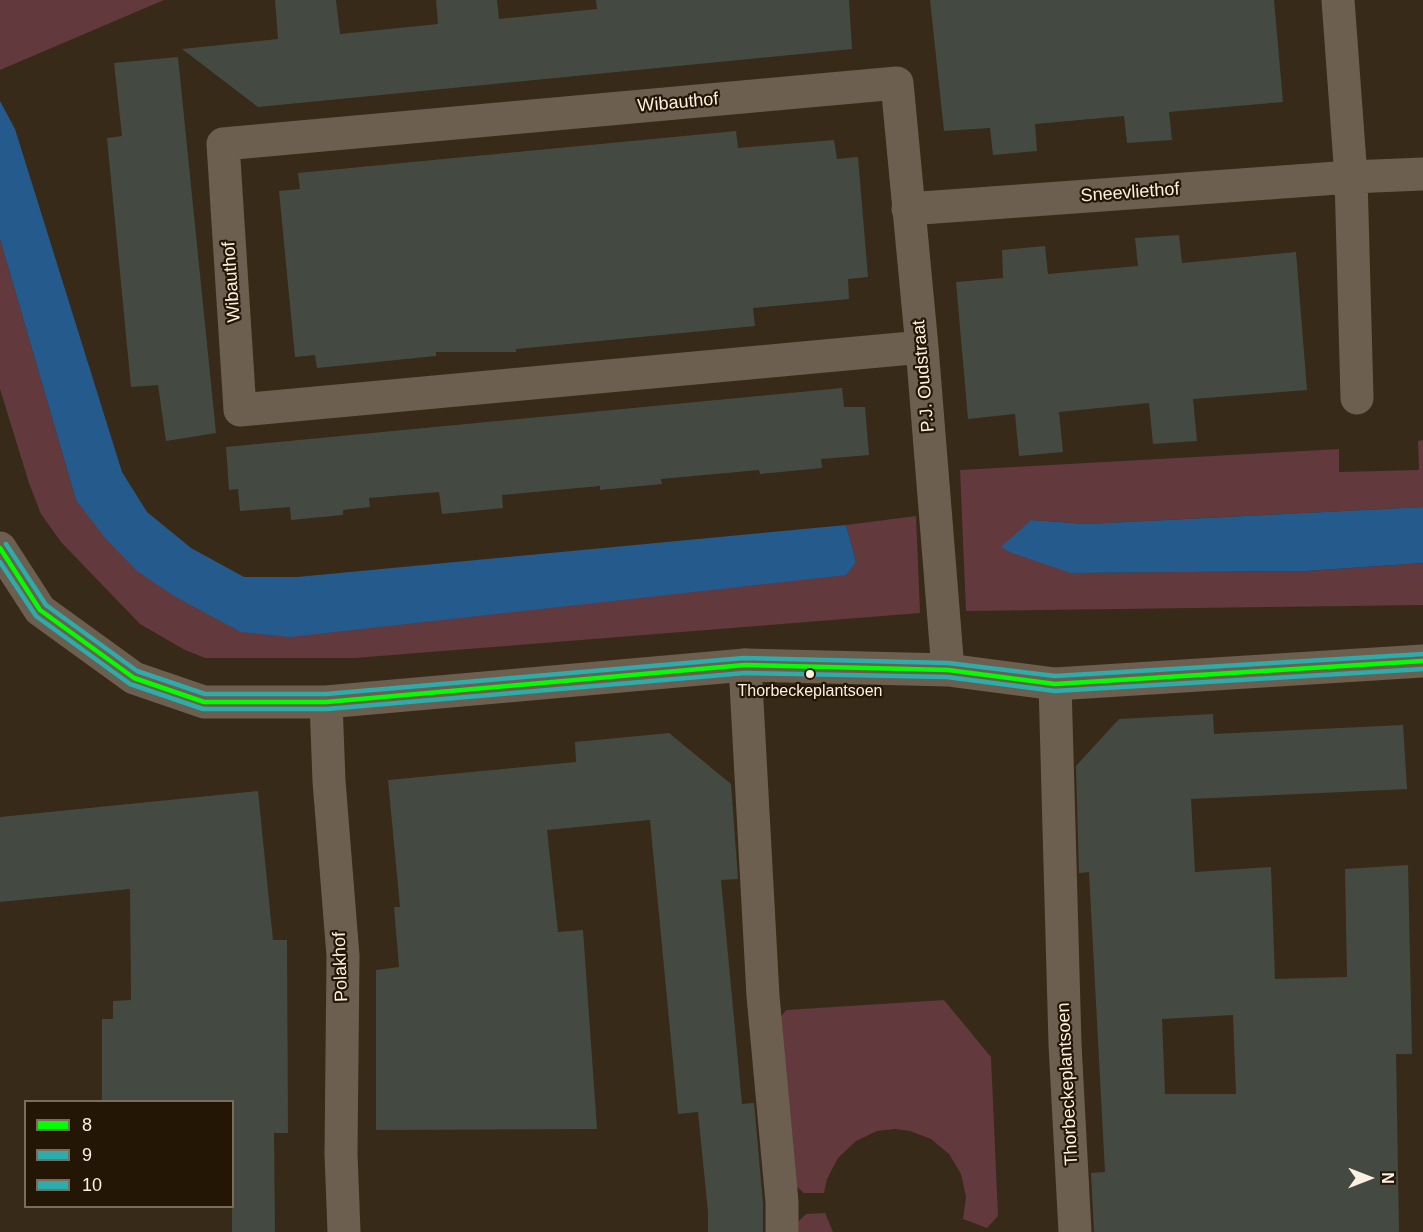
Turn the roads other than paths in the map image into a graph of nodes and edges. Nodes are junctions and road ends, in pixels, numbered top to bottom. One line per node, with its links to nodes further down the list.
1 (1338, 0): 4 (street)
2 (897, 83): 5 (street, P.J. Oudstraat); 6 (street, Wibauthof)
3 (1423, 174): 4 (street, Sneevliethof)
4 (1351, 177): 5 (street, Sneevliethof); 7 (street)
5 (908, 209): 6 (street, P.J. Oudstraat)
6 (922, 346): 11 (street, P.J. Oudstraat)
7 (1357, 398)
8 (0, 548): 13 (street)
9 (1423, 661): 12 (street)
10 (745, 665): 11 (street); 13 (street); 15 (street)
11 (948, 670): 12 (street)
12 (1055, 684): 16 (street, Thorbeckeplantsoen)
13 (326, 702): 14 (street, Polakhof)
14 (344, 1232)
15 (782, 1232)
16 (1075, 1232)

